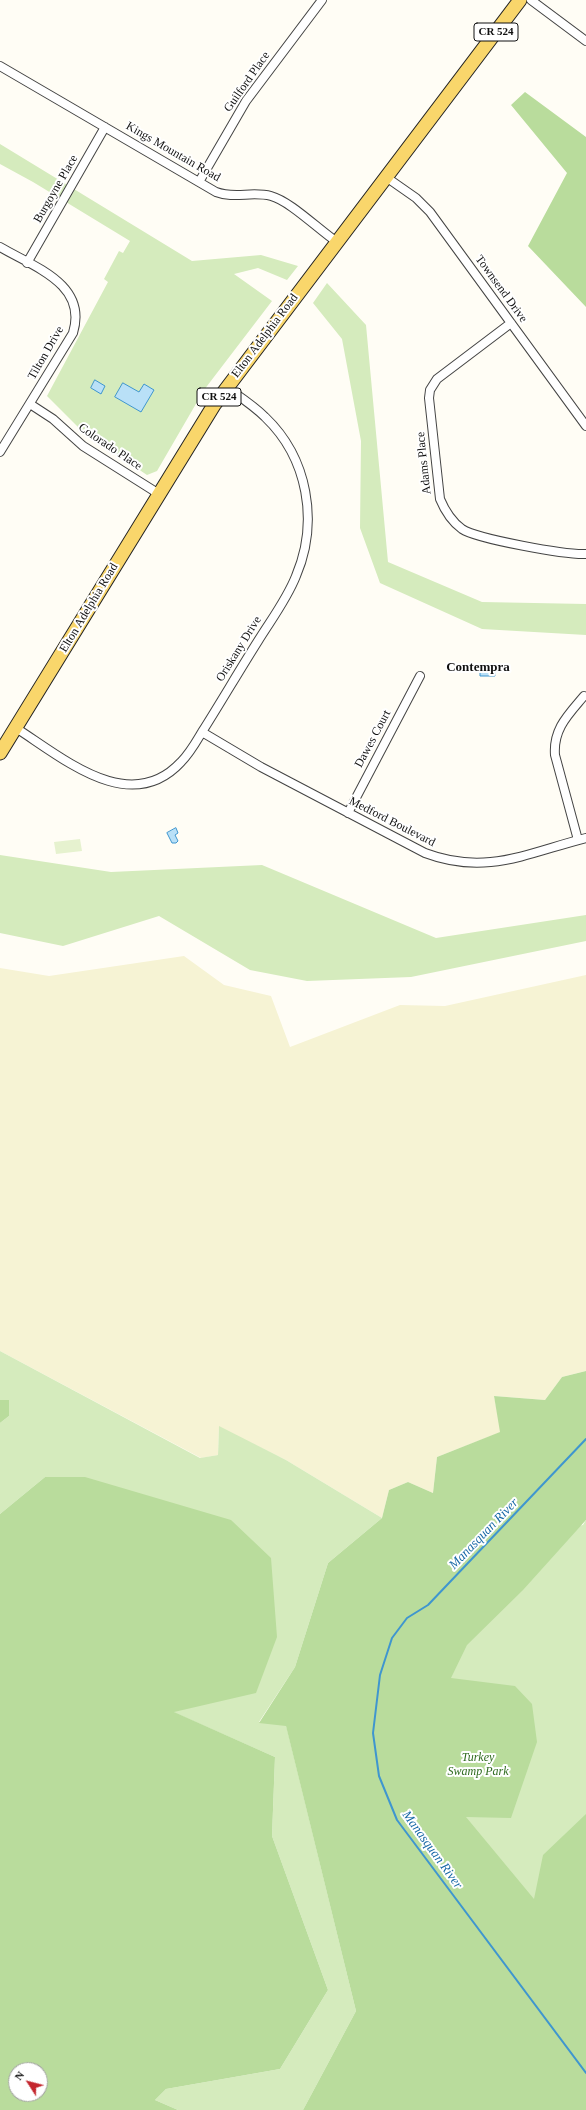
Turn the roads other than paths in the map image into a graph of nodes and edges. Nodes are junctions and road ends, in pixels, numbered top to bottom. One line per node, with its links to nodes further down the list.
1 (322, 0): 8 (street, Guilford Place)
2 (520, 0): 7 (main road, Elton Adelphia Road / CR 524)
3 (531, 0): 4 (street)
4 (586, 41)
5 (0, 66): 6 (street, Kings Mountain Road)
6 (105, 127): 8 (street, Kings Mountain Road); 11 (street, Burgoyne Place)
7 (386, 177): 9 (main road, Elton Adelphia Road / CR 524); 12 (street, Townsend Drive)
8 (199, 182): 9 (street, Kings Mountain Road)
9 (337, 242): 13 (main road, Elton Adelphia Road / CR 524)
10 (0, 247): 11 (street, Tilton Drive)
11 (27, 263): 14 (street, Tilton Drive)
12 (511, 323): 15 (street, Townsend Drive); 18 (street, Adams Place)
13 (226, 388): 17 (main road, Elton Adelphia Road / CR 524); 22 (street, Oriskany Drive)
14 (30, 404): 16 (street, Tilton Drive); 17 (street, Colorado Place)
15 (586, 426)
16 (0, 452)
17 (159, 494): 21 (main road, Elton Adelphia Road / CR 524)
18 (586, 554)
19 (420, 676): 24 (street, Dawes Court)
20 (584, 696): 25 (street)
21 (16, 728): 22 (street, Oriskany Drive); 23 (main road, Elton Adelphia Road / CR 524)
22 (202, 732): 24 (street, Medford Boulevard)
23 (0, 753)
24 (348, 813): 25 (street, Medford Boulevard)
25 (582, 839)

